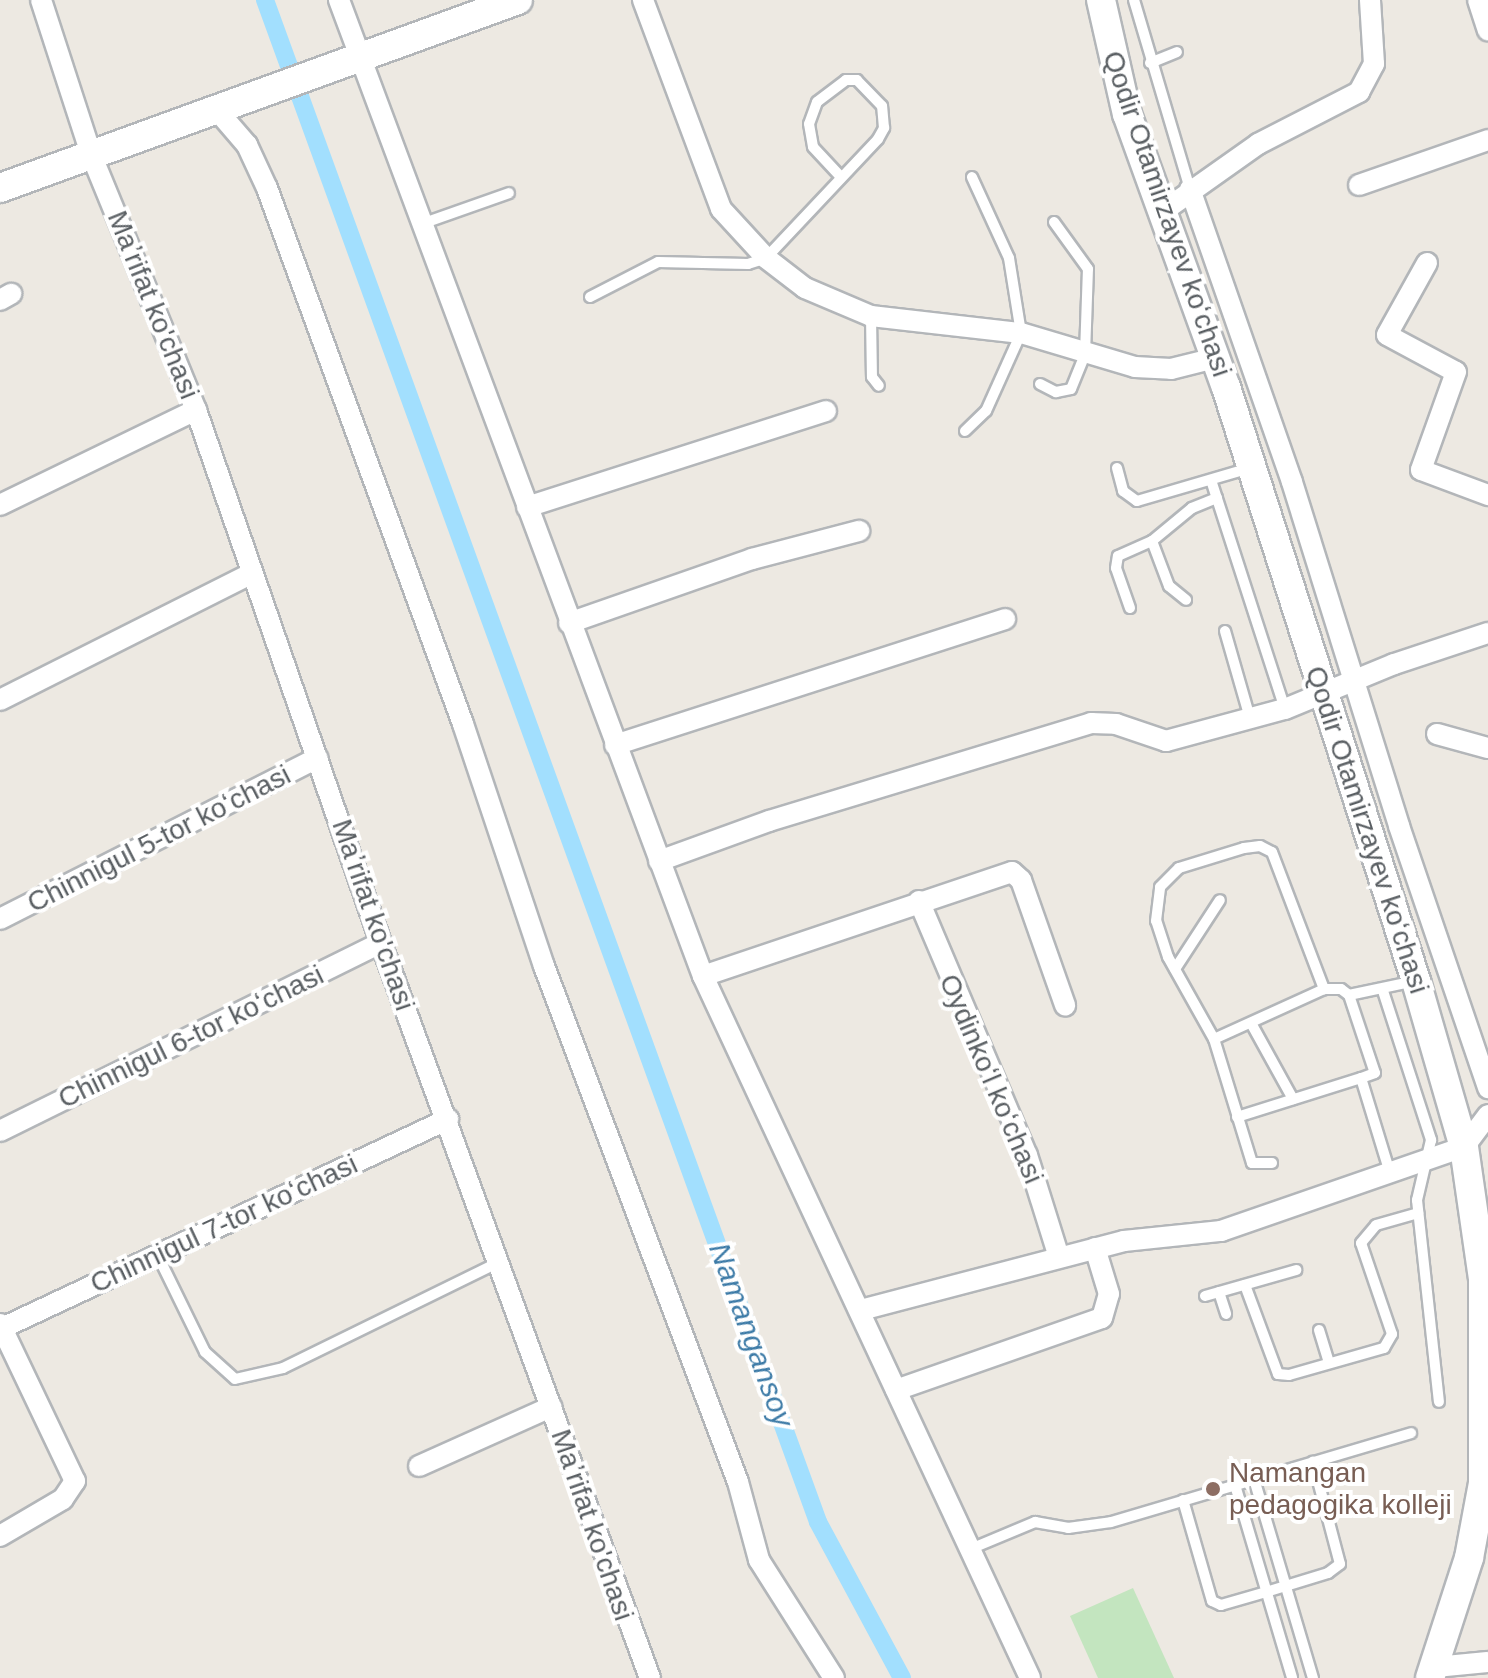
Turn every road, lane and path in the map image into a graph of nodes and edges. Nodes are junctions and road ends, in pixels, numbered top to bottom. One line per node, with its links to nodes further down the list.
1 (41, 0): 15 (street, Maʼrifat ko'chasi)
2 (339, 0): 11 (street)
3 (518, 0): 11 (main road)
4 (643, 0): 25 (street)
5 (1101, 0): 22 (main road, Qodir Otamirzayev koʻchasi)
6 (1134, 0): 12 (lane)
7 (1370, 0): 20 (street)
8 (1478, 0): 9 (street)
9 (1488, 30)
10 (1177, 52): 12 (lane)
11 (354, 57): 13 (main road); 24 (street)
12 (1150, 63): 20 (lane)
13 (225, 106): 15 (main road); 128 (street)
14 (1488, 140): 18 (street)
15 (91, 154): 19 (main road); 36 (street, Maʼrifat ko'chasi)
16 (841, 177): 16 (lane); 25 (lane)
17 (972, 177): 29 (lane)
18 (1359, 185)
19 (0, 188)
20 (1190, 189): 22 (street); 32 (street)
21 (509, 193): 24 (lane)
22 (1162, 212): 31 (main road, Qodir Otamirzayev koʻchasi)
23 (1054, 222): 30 (lane)
24 (424, 223): 46 (street)
25 (766, 258): 27 (lane); 28 (street)
26 (1427, 263): 43 (street)
27 (590, 297)
28 (871, 316): 29 (street); 34 (lane)
29 (1021, 333): 30 (street); 38 (lane)
30 (1085, 354): 31 (street); 33 (lane)
31 (1215, 358): 35 (main road, Qodir Otamirzayev koʻchasi)
32 (1256, 375): 35 (street); 42 (street)
33 (1040, 384)
34 (879, 386)
35 (1226, 387): 40 (main road, Qodir Otamirzayev koʻchasi)
36 (196, 410): 45 (street); 49 (street, Maʼrifat ko'chasi)
37 (826, 411): 46 (street)
38 (965, 431)
39 (1117, 468): 41 (lane)
40 (1255, 479): 41 (lane); 42 (street); 51 (main road, Qodir Otamirzayev koʻchasi)
41 (1211, 480): 44 (lane)
42 (1292, 482): 50 (street)
43 (1488, 495)
44 (1217, 498): 48 (lane); 61 (lane)
45 (0, 505)
46 (527, 507): 55 (street)
47 (859, 531): 55 (street)
48 (1152, 541): 52 (lane); 53 (lane)
49 (252, 573): 60 (street); 66 (street, Maʼrifat ko'chasi)
50 (1322, 575): 51 (street); 58 (street)
51 (1290, 585): 59 (main road, Qodir Otamirzayev koʻchasi)
52 (1186, 600)
53 (1130, 608)
54 (1005, 619): 64 (street)
55 (569, 623): 64 (street)
56 (1225, 631): 62 (lane)
57 (1488, 633): 58 (street)
58 (1354, 680): 59 (street); 82 (street)
59 (1321, 694): 61 (street); 74 (main road, Qodir Otamirzayev koʻchasi)
60 (0, 700)
61 (1285, 709): 62 (street)
62 (1250, 718): 67 (street)
63 (1437, 734): 65 (street)
64 (615, 745): 67 (street)
65 (1488, 748)
66 (318, 758): 70 (street, Chinnigul 5-tor koʻchasi); 71 (street, Maʼrifat ko'chasi)
67 (659, 861): 73 (street)
68 (1220, 900): 72 (lane)
69 (919, 901): 73 (street); 78 (street); 97 (street, Oydinkoʻl koʻchasi)
70 (0, 919)
71 (381, 943): 86 (street, Maʼrifat ko'chasi); 87 (street, Chinnigul 6-tor koʻchasi)
72 (1175, 969): 75 (lane); 80 (lane)
73 (703, 976): 103 (street)
74 (1416, 981): 76 (lane); 88 (main road, Qodir Otamirzayev koʻchasi)
75 (1324, 989): 77 (lane); 79 (lane)
76 (1383, 991): 77 (lane); 89 (lane)
77 (1349, 995): 81 (lane)
78 (1065, 1005)
79 (1251, 1023): 80 (lane); 83 (lane)
80 (1214, 1039): 85 (lane)
81 (1361, 1078): 83 (lane); 91 (lane)
82 (1488, 1088)
83 (1293, 1099): 85 (lane)
84 (1488, 1115): 88 (street)
85 (1237, 1117): 90 (lane)
86 (448, 1119): 96 (street, Chinnigul 7-tor koʻchasi); 98 (street, Maʼrifat ko'chasi)
87 (0, 1131)
88 (1464, 1147): 89 (street); 92 (main road, Qodir Otamirzayev koʻchasi)
89 (1429, 1160): 91 (street); 93 (lane)
90 (1272, 1163)
91 (1391, 1175): 95 (street)
92 (1471, 1185): 94 (lane); 108 (main road, Qodir Otamirzayev koʻchasi)
93 (1418, 1213): 107 (lane); 110 (lane)
94 (1488, 1213)
95 (1095, 1248): 97 (street); 109 (street)
96 (158, 1256): 98 (lane); 105 (street, Chinnigul 7-tor koʻchasi)
97 (1059, 1257): 103 (street)
98 (497, 1263): 111 (street, Maʼrifat ko'chasi)
99 (1296, 1270): 100 (lane)
100 (1245, 1285): 101 (lane); 107 (lane)
101 (1219, 1292): 102 (lane); 104 (lane)
102 (1205, 1296)
103 (861, 1310): 109 (street)
104 (1226, 1314)
105 (1, 1327): 119 (street)
106 (1319, 1330): 107 (lane)
107 (1329, 1363)
108 (1487, 1366): 113 (main road, Qodir Otamirzayev koʻchasi)
109 (896, 1390): 120 (street)
110 (1439, 1402)
111 (551, 1407): 115 (street); 127 (street, Maʼrifat ko'chasi)
112 (1411, 1433): 114 (lane)
113 (1486, 1445): 126 (main road, Qodir Otamirzayev koʻchasi)
114 (1313, 1462): 116 (lane); 121 (lane)
115 (419, 1466)
116 (1254, 1479): 117 (lane); 121 (lane)
117 (1235, 1485): 118 (lane); 122 (lane)
118 (1183, 1500): 120 (lane); 122 (lane)
119 (0, 1536)
120 (967, 1551): 129 (street)
121 (1286, 1586): 122 (lane); 123 (lane)
122 (1266, 1592): 124 (lane)
123 (1306, 1654): 124 (lane); 131 (lane)
124 (1287, 1659): 130 (lane)
125 (1477, 1669): 126 (street)
126 (1432, 1672)
127 (650, 1678)
128 (834, 1678)
129 (1030, 1678)
130 (1292, 1678)
131 (1313, 1678)

